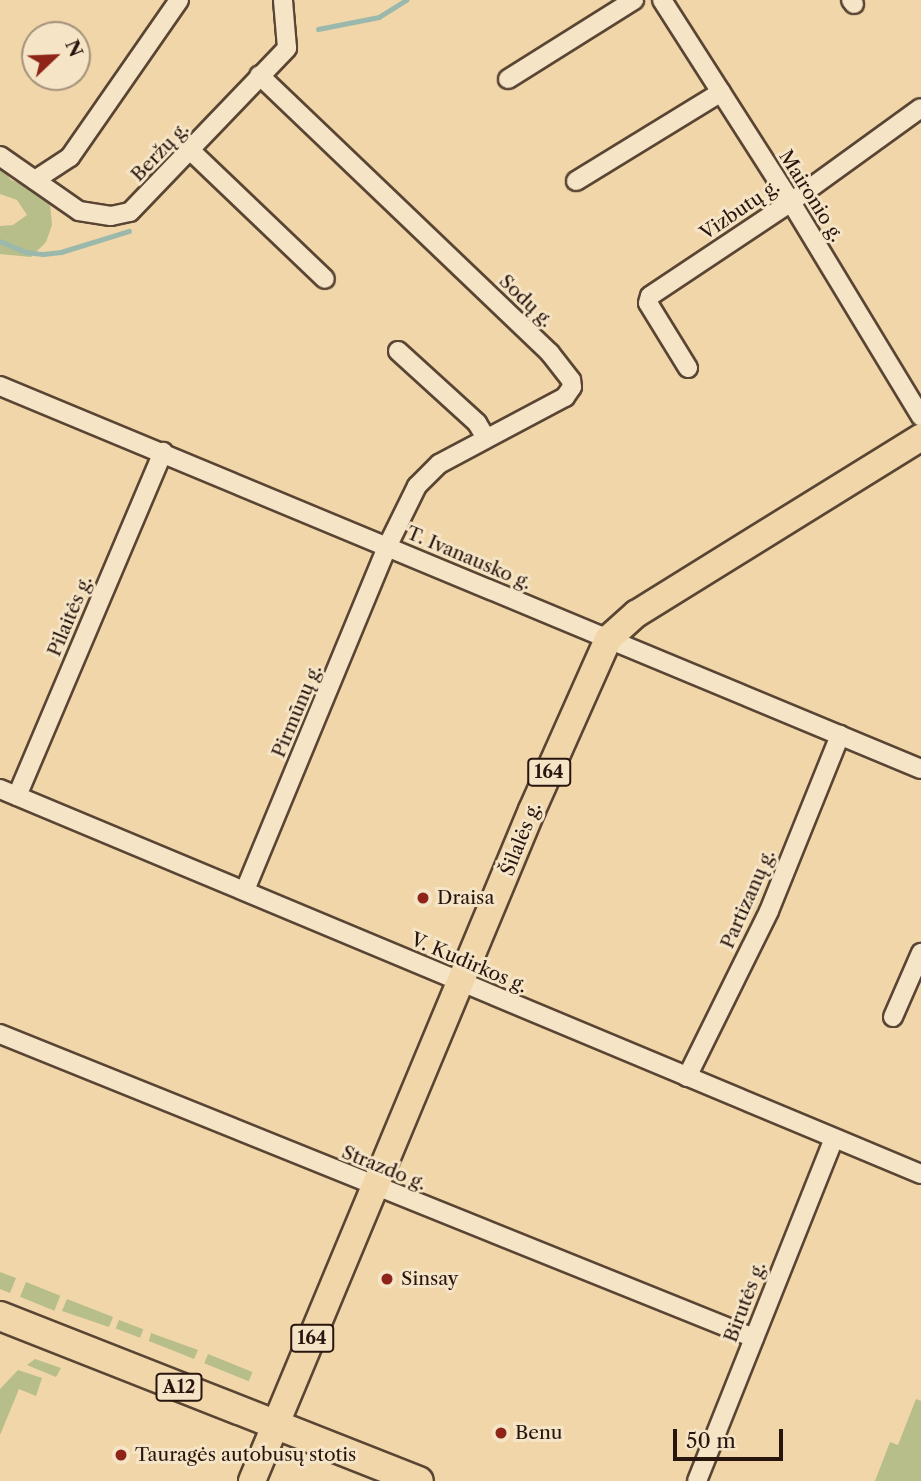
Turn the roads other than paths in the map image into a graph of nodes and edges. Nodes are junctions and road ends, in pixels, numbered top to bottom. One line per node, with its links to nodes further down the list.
1 (179, 0): 11 (street)
2 (283, 0): 5 (street, Beržų g.)
3 (634, 0): 6 (street)
4 (662, 0): 7 (street, Maironio g.)
5 (259, 75): 9 (street, Beržų g.); 20 (street, Sodų g.)
6 (508, 79)
7 (721, 92): 12 (street); 13 (street, Maironio g.)
8 (921, 108): 13 (street, Vizbutų g.)
9 (191, 151): 11 (street, Beržų g.); 14 (street)
10 (0, 156): 11 (street, Beržų g.)
11 (35, 180)
12 (576, 181)
13 (791, 202): 16 (street, Vizbutų g.); 18 (street, Maironio g.)
14 (325, 279)
15 (398, 351): 20 (street)
16 (688, 368)
17 (0, 386): 21 (street, T. Ivanausko g.)
18 (921, 417)
19 (921, 437): 23 (main road, Šilalės g. / 164)
20 (486, 438): 22 (street, Sodų g.)
21 (163, 452): 22 (street, T. Ivanausko g.); 26 (street, Pilaitės g.)
22 (387, 547): 23 (street, T. Ivanausko g.); 27 (street, Pirmūnų g.)
23 (608, 639): 24 (street, T. Ivanausko g.); 29 (main road, Šilalės g. / 164)
24 (840, 735): 25 (street, T. Ivanausko g.); 32 (street, Partizanų g.)
25 (921, 769)
26 (8, 793): 27 (street, V. Kudirkos g.)
27 (245, 890): 29 (street, V. Kudirkos g.)
28 (921, 953): 30 (street)
29 (462, 983): 32 (street, V. Kudirkos g.); 35 (main road, Šilalės g. / 164)
30 (893, 1017)
31 (0, 1034): 35 (street, Strazdo g.)
32 (687, 1077): 33 (street, V. Kudirkos g.)
33 (834, 1139): 34 (street, V. Kudirkos g.); 37 (street, Birutės g.)
34 (921, 1174)
35 (376, 1187): 37 (street, Strazdo g.); 38 (main road, Šilalės g. / 164)
36 (0, 1317): 38 (highway, A12)
37 (754, 1338): 41 (street, Birutės g.)
38 (276, 1424): 39 (main road, Šilalės g.); 40 (highway, A12)
39 (252, 1481)
40 (419, 1481)
41 (697, 1481)

